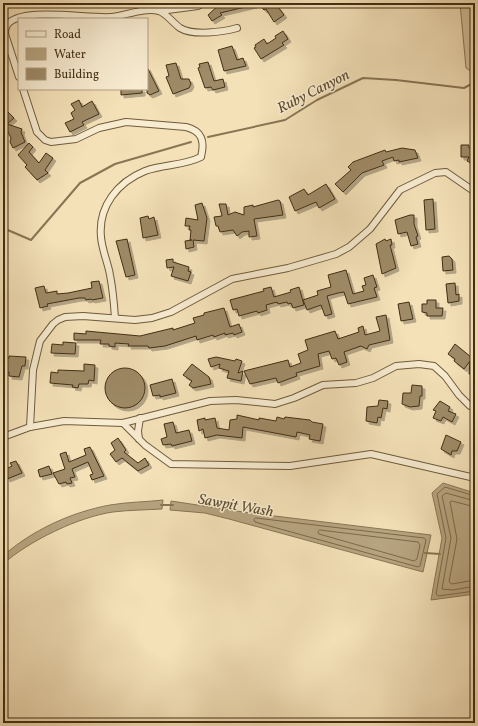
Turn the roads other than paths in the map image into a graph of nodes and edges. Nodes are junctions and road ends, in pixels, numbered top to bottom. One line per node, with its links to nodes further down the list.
1 (204, 3): 2 (street)
2 (160, 11): 4 (street); 6 (street)
3 (18, 18): 5 (street)
4 (18, 18)
5 (6, 23): 7 (street)
6 (237, 28)
7 (18, 75)
8 (22, 90): 10 (street)
9 (475, 192): 10 (street)
10 (115, 318): 14 (street)
11 (475, 406): 12 (street)
12 (140, 418): 13 (street); 16 (street)
13 (123, 423): 14 (street); 16 (street)
14 (30, 427): 15 (street)
15 (3, 437)
16 (139, 439): 17 (street)
17 (475, 478)

